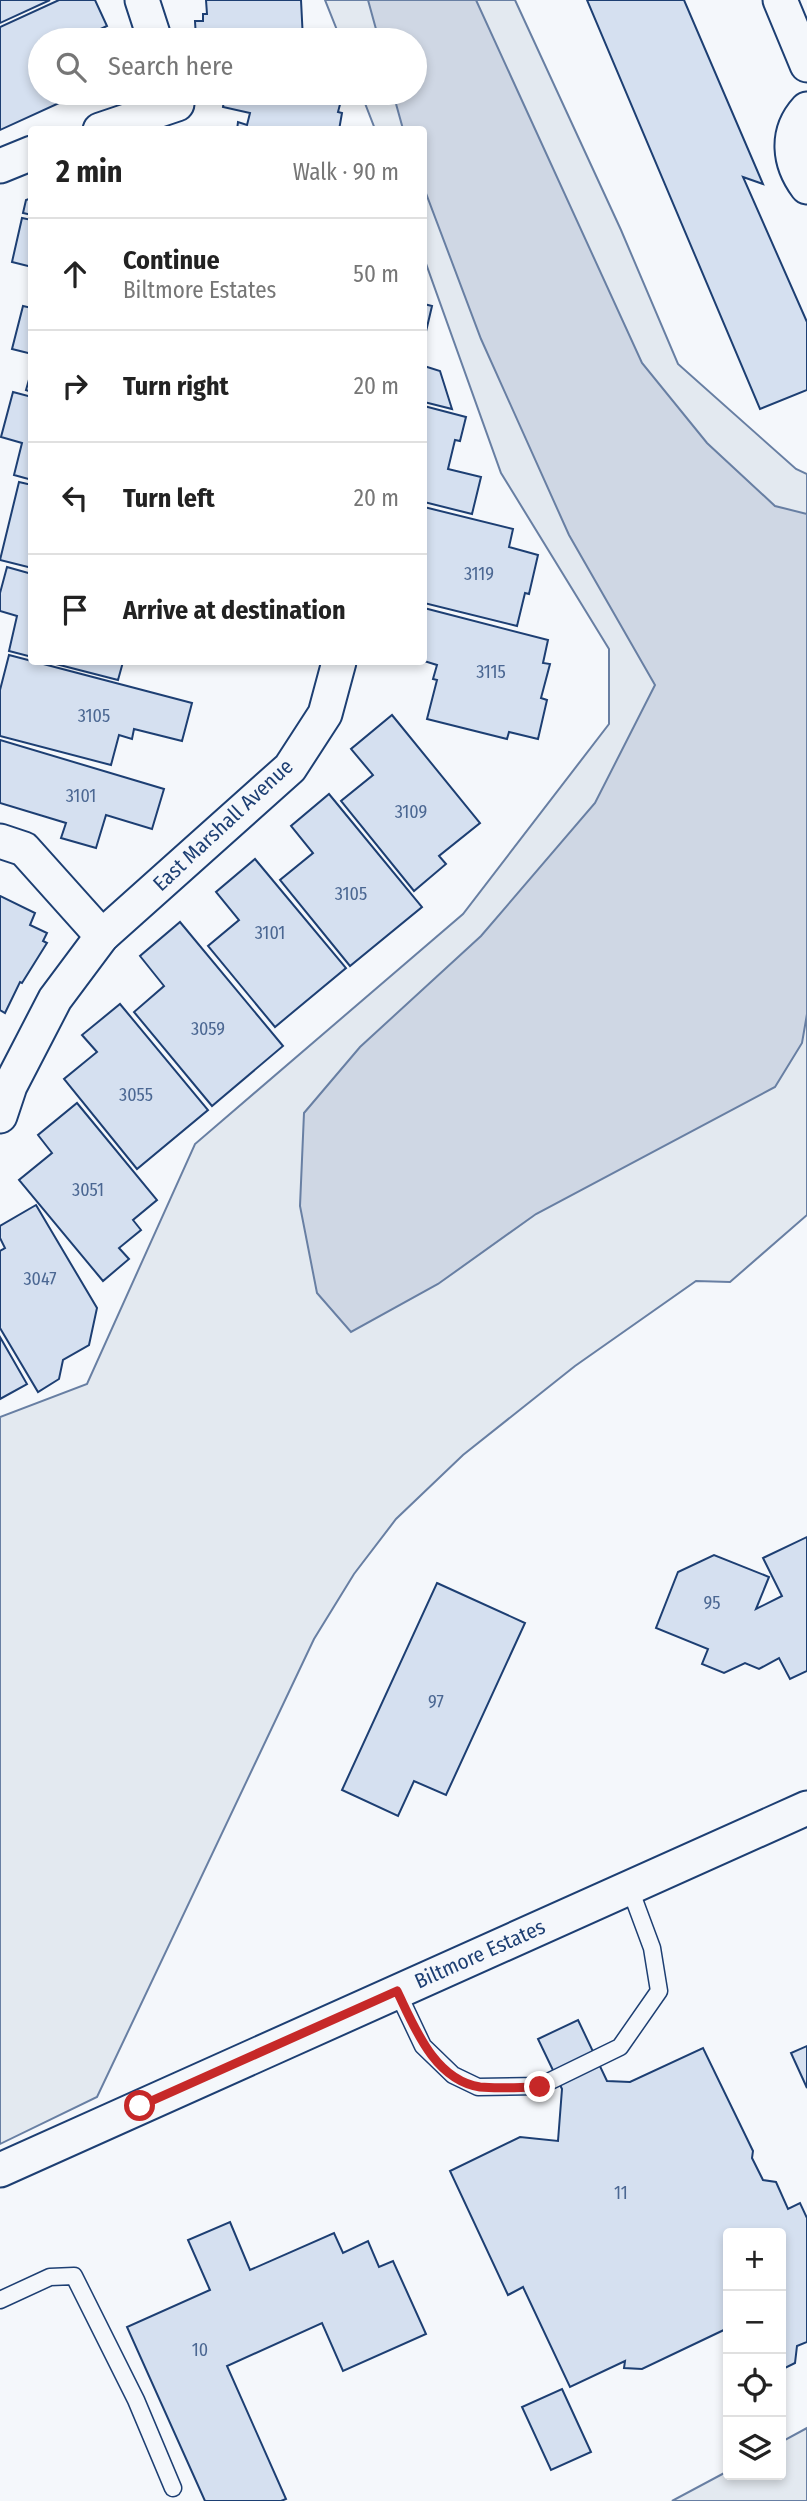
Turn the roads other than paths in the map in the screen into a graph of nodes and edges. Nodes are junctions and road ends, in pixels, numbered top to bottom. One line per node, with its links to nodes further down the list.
1 (142, 0): 3 (street)
2 (780, 0): 4 (street)
3 (151, 28)
4 (807, 65)
5 (178, 109): 7 (street)
6 (807, 109): 10 (street)
7 (115, 126)
8 (28, 155): 9 (street)
9 (0, 166)
10 (807, 187)
11 (338, 665): 13 (street, East Marshall Avenue)
12 (0, 841): 13 (street)
13 (102, 936): 14 (street, East Marshall Avenue)
14 (0, 1116)
15 (807, 1808): 16 (street, Biltmore Estates)
16 (629, 1886): 17 (street, Biltmore Estates); 17 (lane)
17 (397, 1991): 18 (street, Biltmore Estates)
18 (0, 2170)
19 (0, 2300): 20 (lane)
20 (173, 2488)

